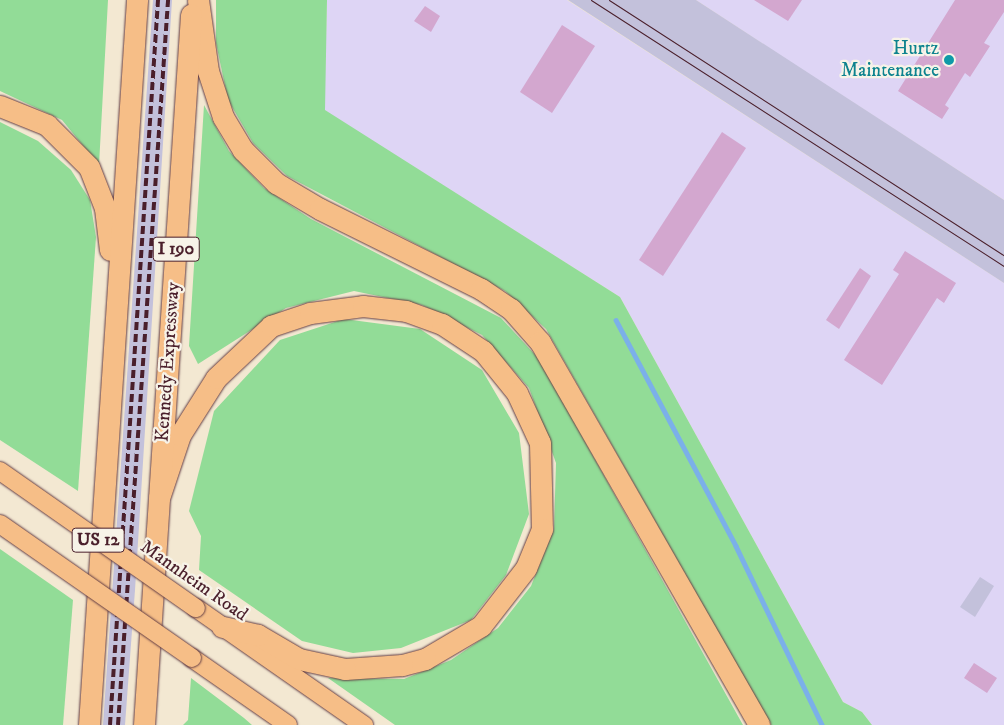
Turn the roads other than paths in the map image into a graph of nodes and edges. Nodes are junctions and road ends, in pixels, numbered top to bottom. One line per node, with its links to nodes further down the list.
1 (137, 0): 5 (highway)
2 (192, 0): 7 (highway, Kennedy Expressway / I 190)
3 (198, 0): 14 (highway)
4 (0, 106): 5 (highway)
5 (112, 378): 10 (highway)
6 (0, 471): 9 (main road, Mannheim Road / US 12, bridge)
7 (159, 498): 9 (highway); 11 (highway, Kennedy Expressway / I 190)
8 (0, 524): 12 (main road, US 12, bridge)
9 (222, 627): 13 (main road, Mannheim Road / US 12)
10 (89, 725)
11 (144, 725)
12 (288, 725)
13 (364, 725)
14 (759, 725)

